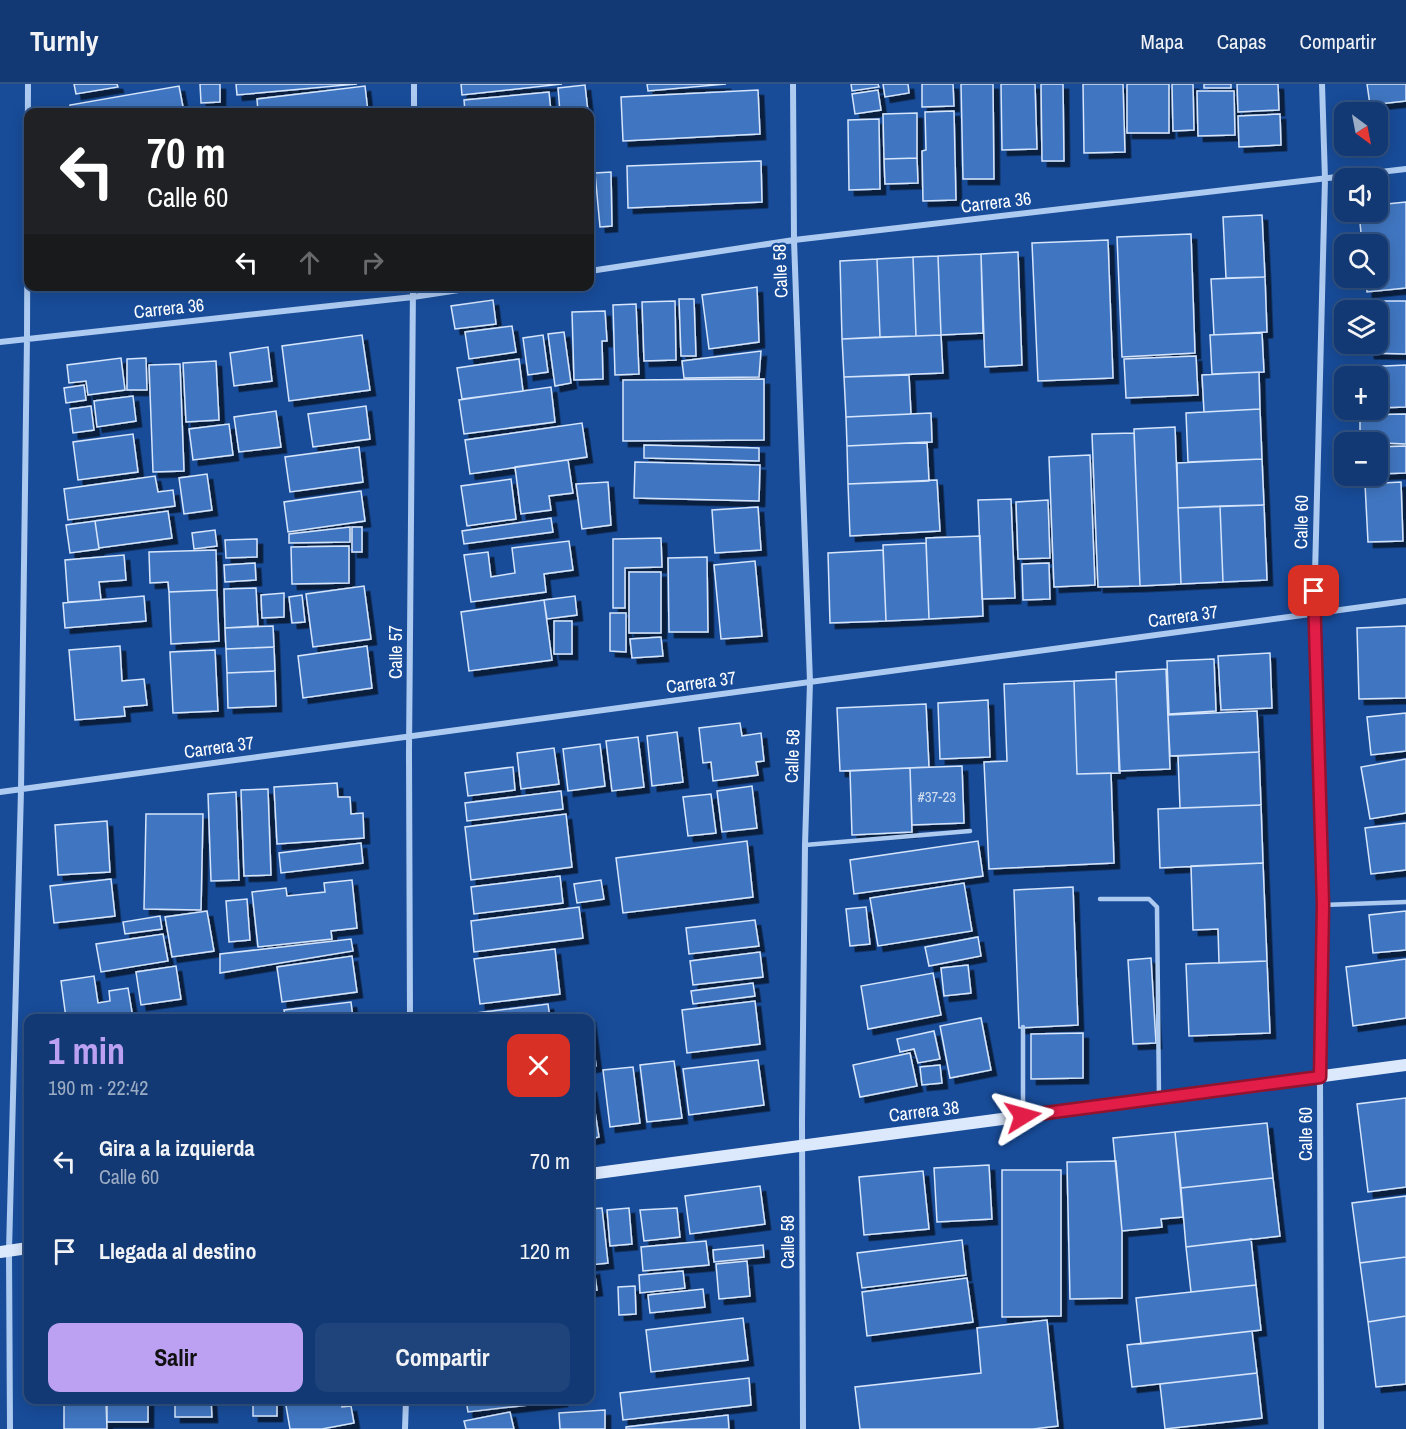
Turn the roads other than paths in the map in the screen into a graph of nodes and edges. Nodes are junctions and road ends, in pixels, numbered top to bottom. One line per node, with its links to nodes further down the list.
1 (28, 84): 5 (street)
2 (414, 84): 6 (street)
3 (793, 84): 9 (street, Calle 58)
4 (1322, 84): 8 (street, Calle 60)
5 (28, 108)
6 (414, 108)
7 (1406, 169): 8 (street, Carrera 36)
8 (1325, 179): 9 (street, Carrera 36); 18 (street, Calle 60)
9 (794, 240): 10 (street, Carrera 36); 19 (street, Calle 58)
10 (594, 270)
11 (27, 291): 15 (street)
12 (412, 291): 14 (street, Calle 57)
13 (452, 291): 14 (street, Carrera 36)
14 (412, 297): 15 (street, Carrera 36); 20 (street, Calle 57)
15 (27, 338): 16 (street, Carrera 36); 21 (street)
16 (0, 342)
17 (1406, 601): 18 (street, Carrera 37)
18 (1314, 614): 19 (street, Carrera 37); 27 (street, Calle 60)
19 (810, 682): 20 (street, Carrera 37); 24 (street, Calle 58)
20 (410, 737): 21 (street, Carrera 37); 28 (street, Calle 57)
21 (21, 790): 22 (street, Carrera 37); 37 (street)
22 (0, 792)
23 (970, 831): 24 (lane)
24 (805, 845): 34 (street, Calle 58)
25 (1100, 899): 32 (lane)
26 (1406, 902): 27 (lane)
27 (1323, 905): 31 (street, Calle 60)
28 (410, 1014)
29 (1023, 1027): 33 (lane)
30 (1406, 1065): 31 (main road, Carrera 38)
31 (1320, 1077): 32 (main road, Carrera 38); 42 (street, Calle 60)
32 (1159, 1098): 33 (main road, Carrera 38)
33 (1023, 1116): 34 (main road, Carrera 38)
34 (802, 1145): 35 (main road, Carrera 38); 41 (street, Calle 58)
35 (594, 1173)
36 (24, 1249): 37 (main road)
37 (4, 1252): 39 (street)
38 (406, 1404): 40 (street)
39 (9, 1429)
40 (405, 1429)
41 (803, 1429)
42 (1321, 1429)

